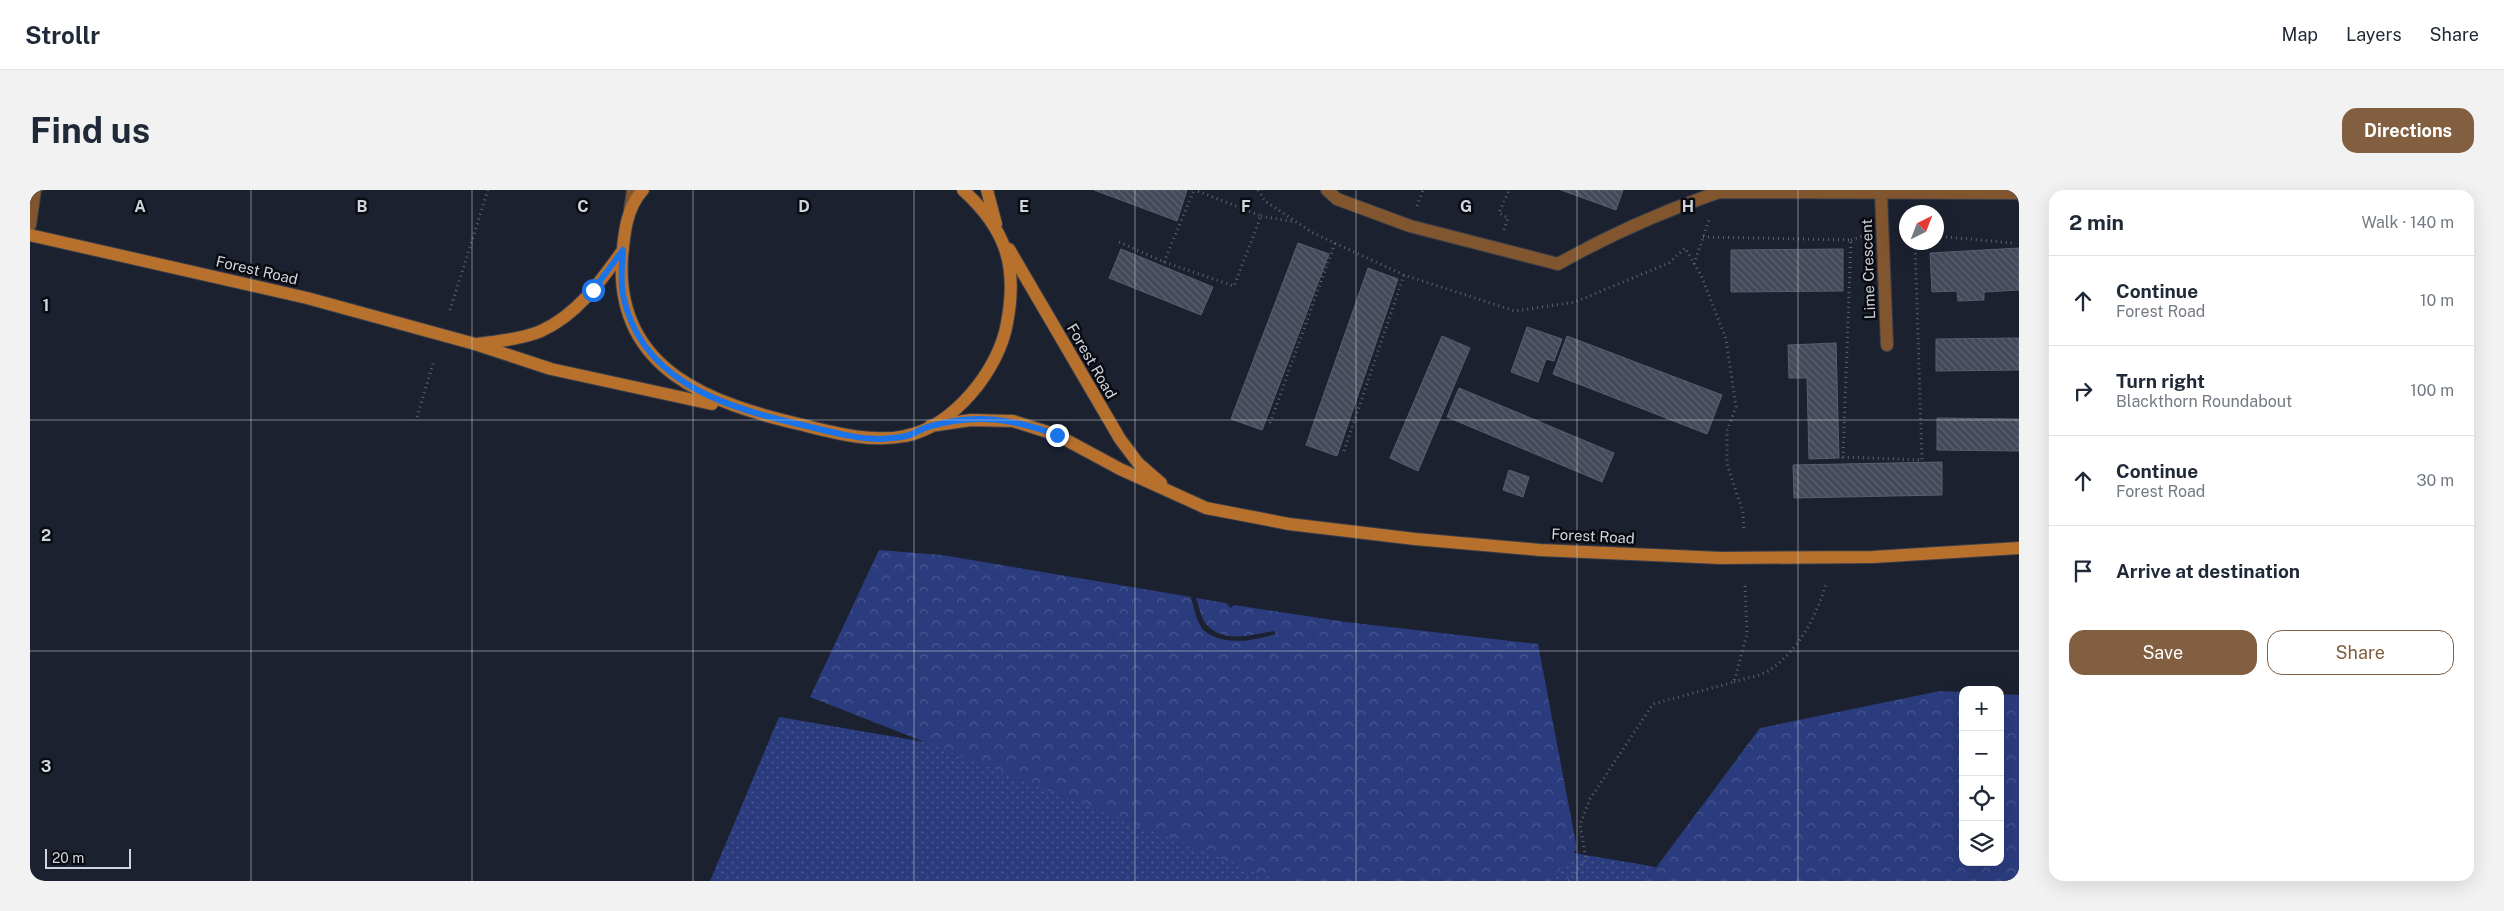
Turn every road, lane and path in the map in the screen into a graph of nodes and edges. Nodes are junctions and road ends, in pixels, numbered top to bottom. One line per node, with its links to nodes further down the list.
1 (35, 190): 17 (street)
2 (488, 190): 31 (path)
3 (633, 190): 14 (street)
4 (643, 190): 14 (street)
5 (963, 190): 18 (street)
6 (987, 190): 18 (street)
7 (1195, 190): 15 (path); 28 (path)
8 (1258, 190): 16 (path)
9 (1327, 190): 25 (street)
10 (1509, 190): 25 (path)
11 (1719, 192): 12 (street); 20 (path); 25 (street)
12 (1881, 193): 13 (street); 33 (street, Lime Crescent)
13 (2019, 193)
14 (630, 212): 26 (street)
15 (1261, 216): 16 (path); 28 (path)
16 (1296, 222): 23 (path)
17 (30, 225)
18 (999, 232): 38 (street); 40 (street, Forest Road)
19 (30, 236): 32 (street, Forest Road)
20 (1703, 237): 27 (path); 29 (path)
21 (1944, 237): 24 (path)
22 (1119, 242): 28 (path)
23 (1335, 243): 30 (path); 37 (path)
24 (2012, 244)
25 (1498, 249)
26 (623, 250): 32 (street, Forest Road); 35 (street)
27 (1915, 250)
28 (1164, 262)
29 (1694, 264): 30 (path); 41 (path)
30 (1404, 275): 39 (path)
31 (450, 310)
32 (474, 344): 35 (street, Forest Road)
33 (1887, 345)
34 (434, 360): 36 (path)
35 (739, 409): 38 (street)
36 (417, 417)
37 (1270, 423)
38 (930, 426): 40 (street, Forest Road)
39 (1344, 451)
40 (1171, 492): 42 (street, Forest Road)
41 (1744, 532)
42 (2019, 548)
43 (1745, 584): 45 (path)
44 (1826, 584): 45 (path)
45 (1734, 682): 46 (path)
46 (1570, 881)

